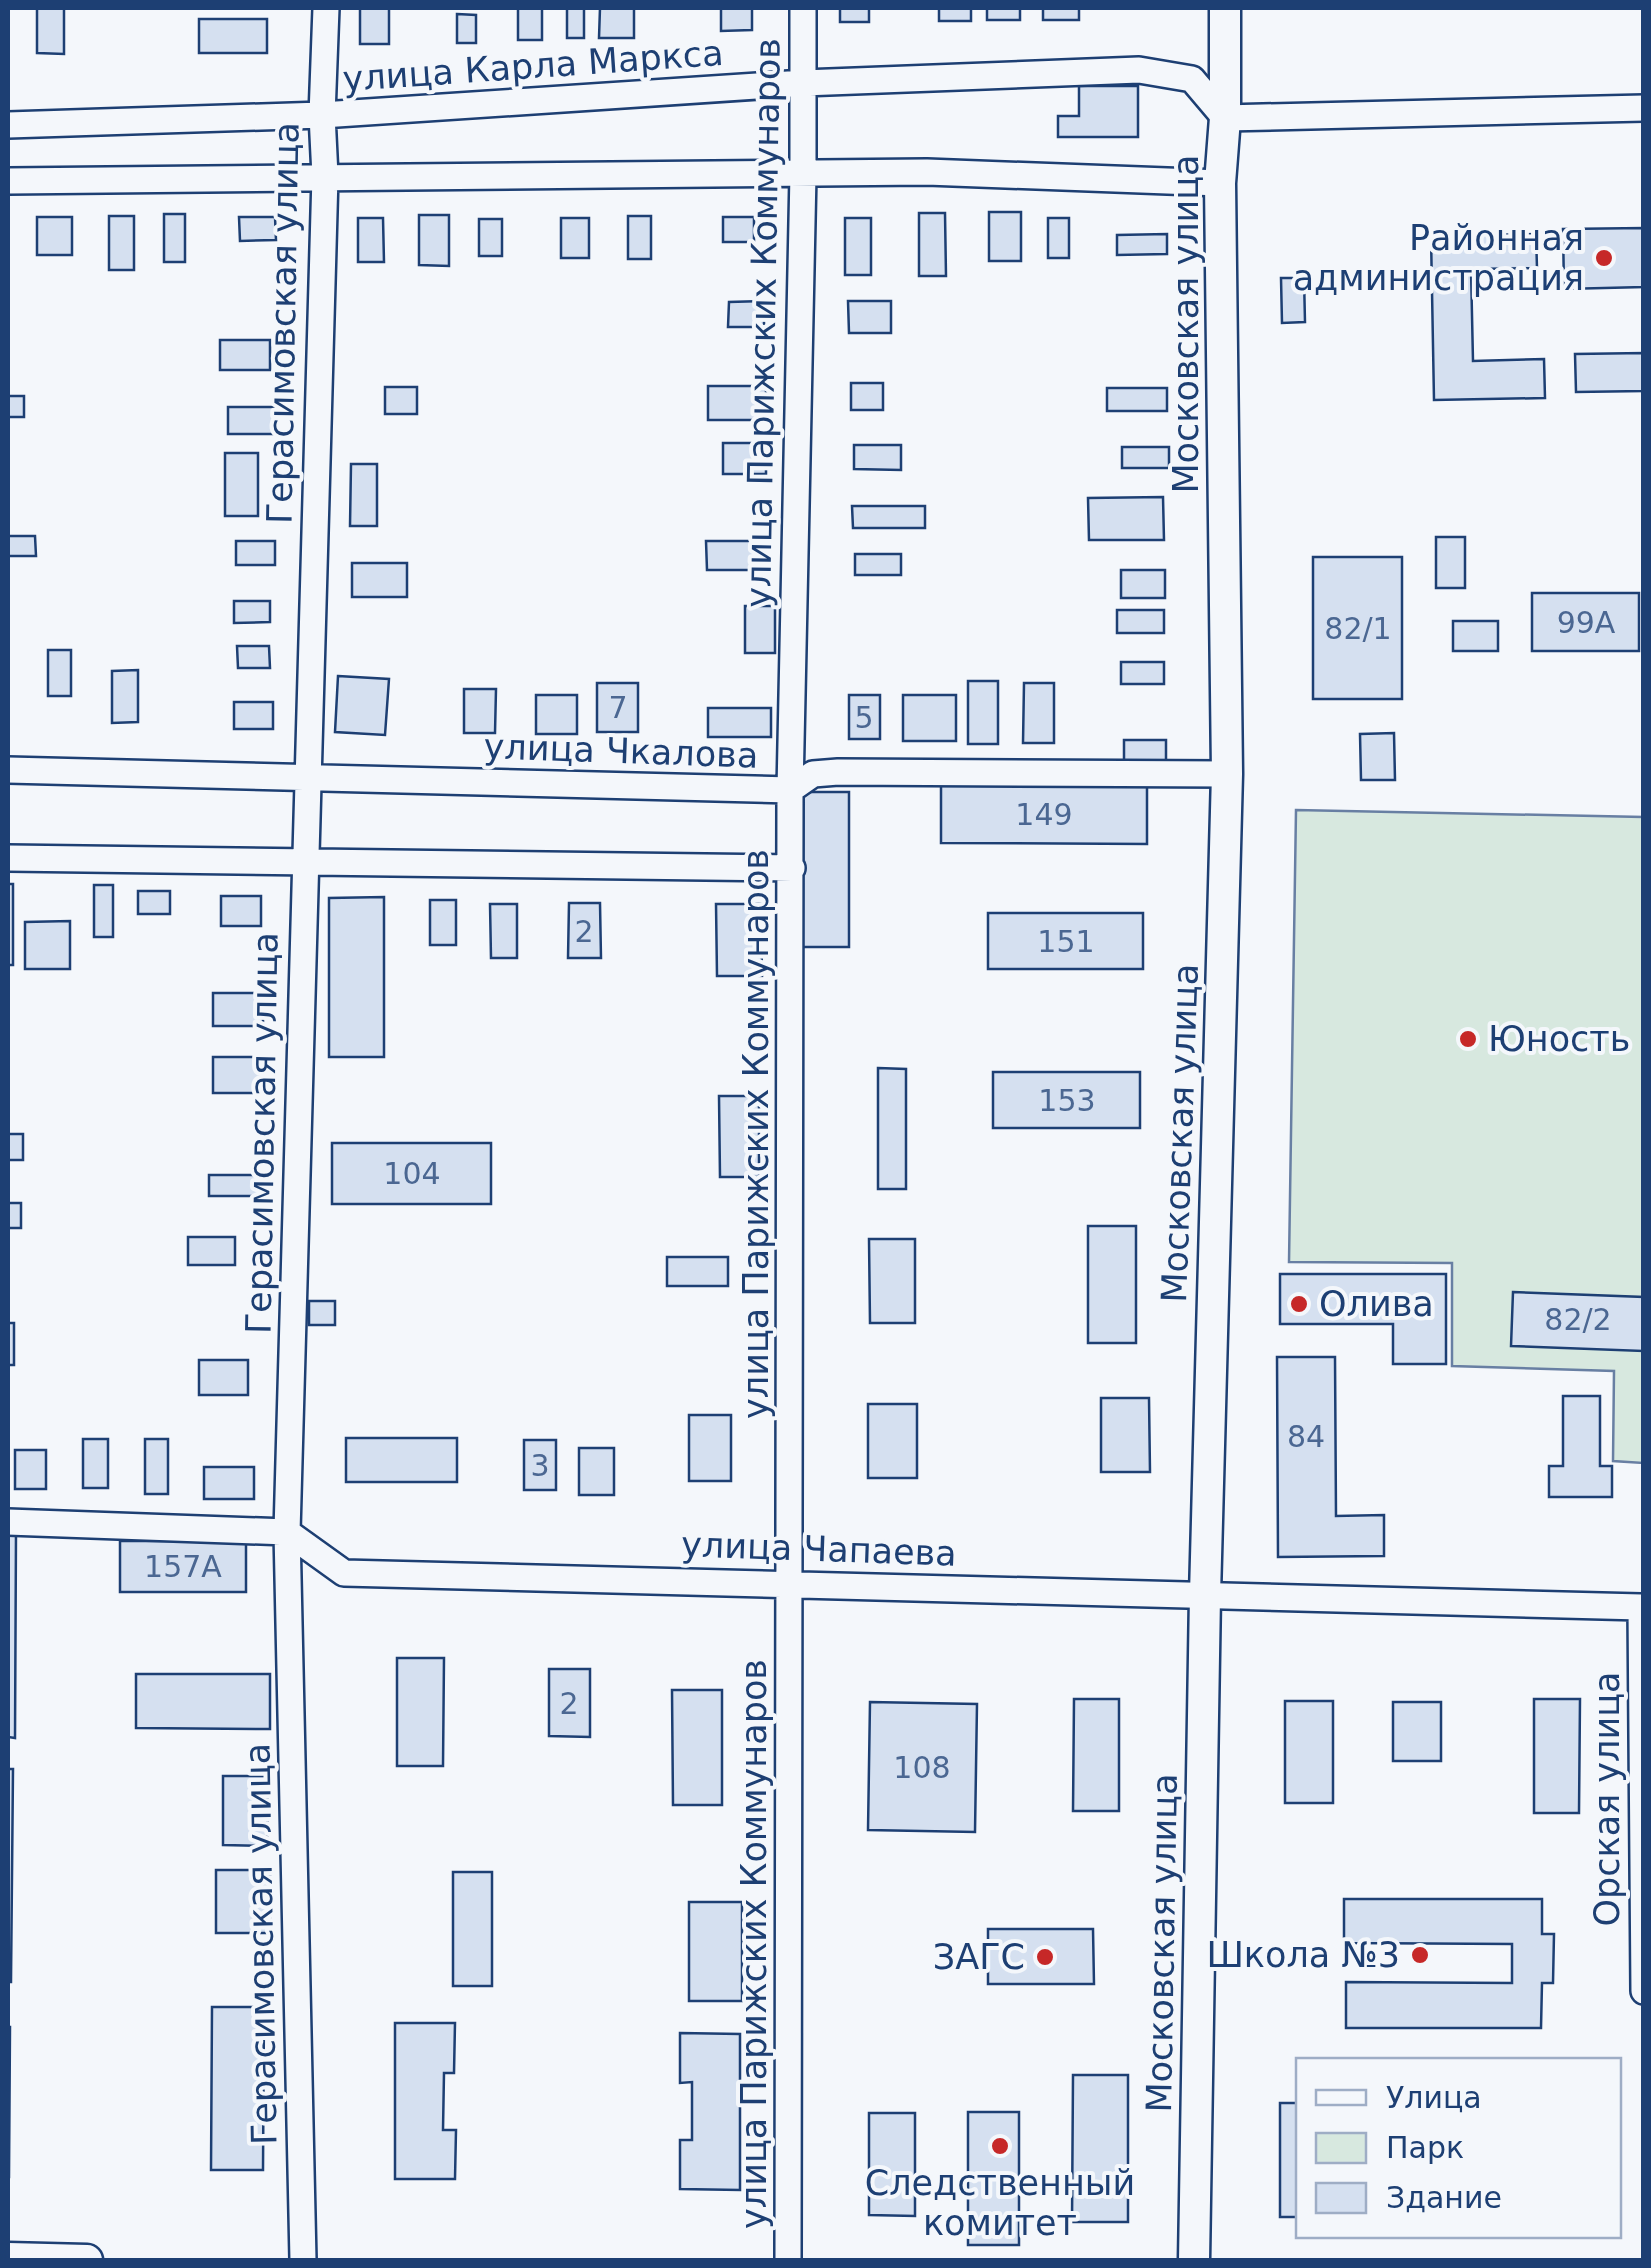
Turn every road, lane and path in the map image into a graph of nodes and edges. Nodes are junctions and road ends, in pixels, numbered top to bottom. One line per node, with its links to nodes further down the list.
1 (326, 8): 6 (street, Герасимовская улица)
2 (803, 8): 4 (street, улица Парижских Коммунаров)
3 (1225, 8): 7 (street, Московская улица)
4 (803, 84): 6 (street, улица Карла Маркса); 7 (street, улица Карла Маркса); 9 (street, улица Парижских Коммунаров)
5 (1644, 108): 7 (street)
6 (322, 114): 8 (street, улица Карла Маркса); 10 (street, Герасимовская улица)
7 (1225, 118): 12 (street, Московская улица)
8 (8, 125)
9 (803, 174): 10 (street); 12 (street); 16 (street, улица Парижских Коммунаров)
10 (325, 176): 11 (street); 15 (street, Герасимовская улица)
11 (8, 181)
12 (1220, 182): 14 (street, Московская улица)
13 (8, 770): 15 (street, улица Чкалова)
14 (1227, 774): 16 (street, улица Чкалова); 23 (street, Московская улица)
15 (306, 777): 16 (street, улица Чкалова); 18 (street, Герасимовская улица)
16 (790, 790): 19 (street, улица Парижских Коммунаров)
17 (8, 858): 18 (street)
18 (304, 864): 19 (street); 21 (street, Герасимовская улица)
19 (792, 868): 22 (street, улица Парижских Коммунаров)
20 (8, 1522): 21 (street)
21 (288, 1532): 22 (street, улица Чапаева); 28 (street, Герасимовская улица)
22 (790, 1582): 23 (street, улица Чапаева); 29 (street, улица Парижских Коммунаров)
23 (1206, 1595): 24 (street, улица Чапаева); 30 (street, Московская улица)
24 (1641, 1607): 25 (street, Орская улица)
25 (1644, 1990)
26 (8, 2258): 27 (street)
27 (87, 2260)
28 (303, 2260)
29 (788, 2260)
30 (1194, 2260)

